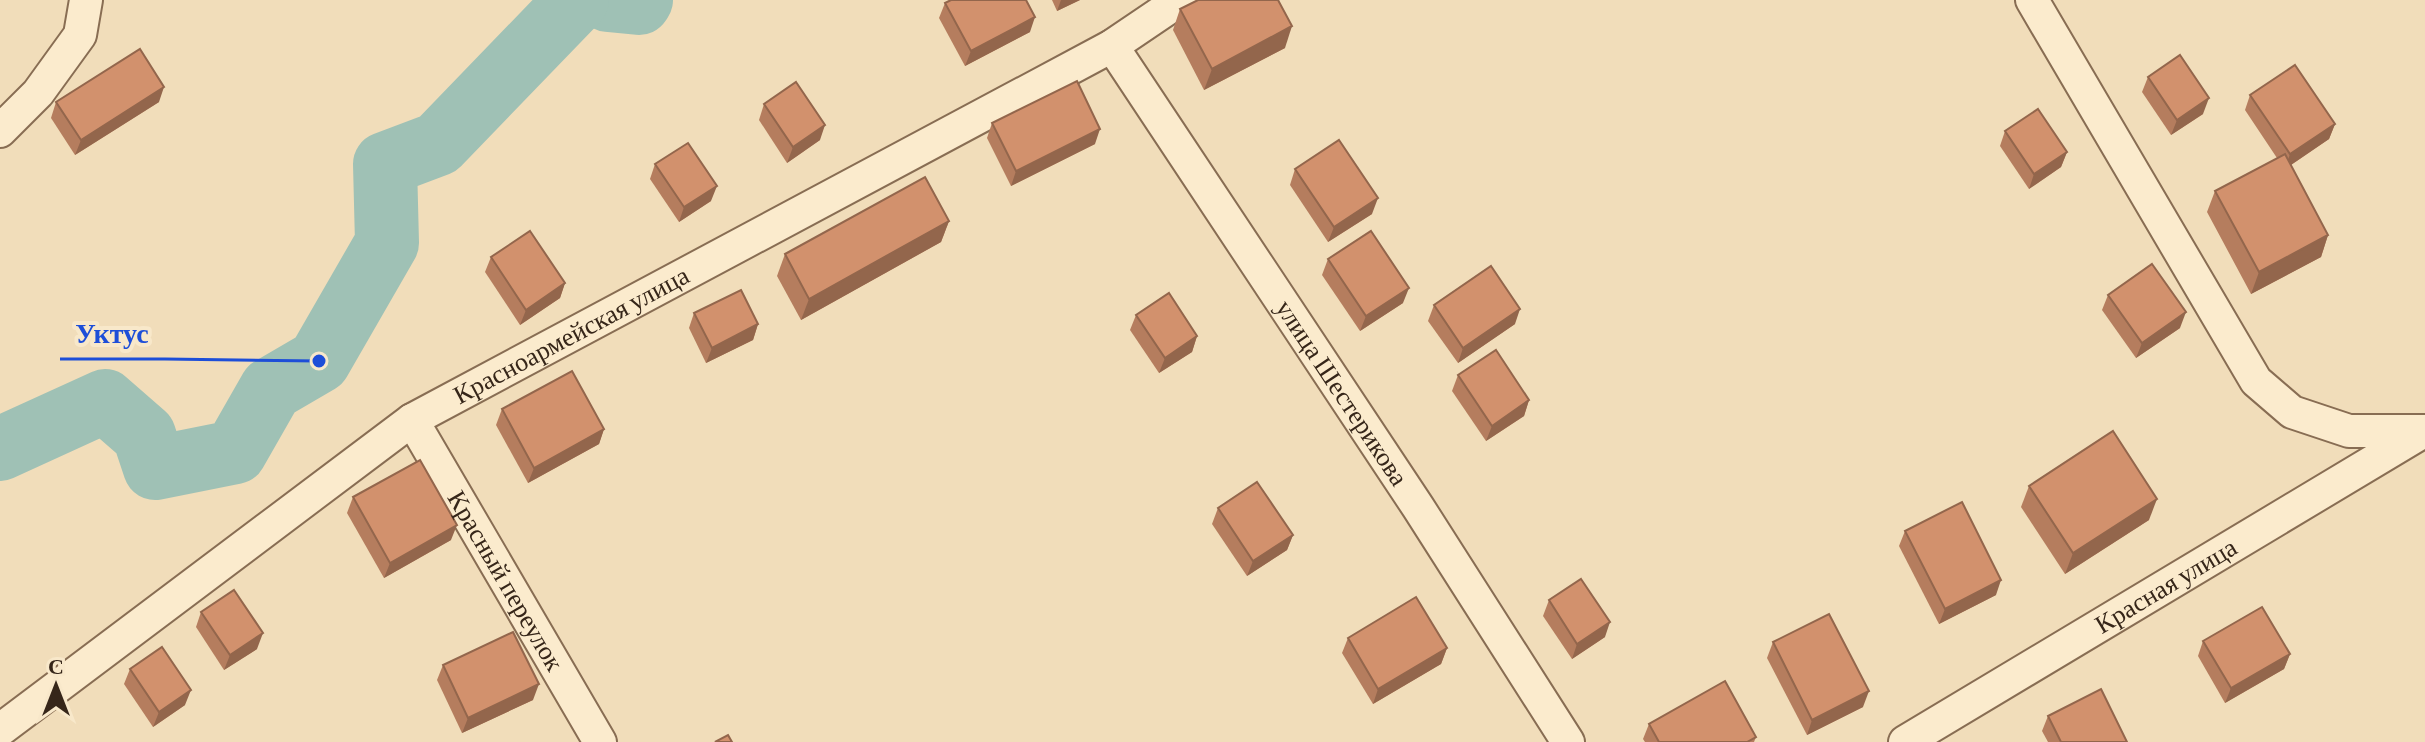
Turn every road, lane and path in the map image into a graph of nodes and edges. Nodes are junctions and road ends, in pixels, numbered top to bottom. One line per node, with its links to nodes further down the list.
1 (86, 0): 5 (street)
2 (1180, 0): 4 (street, Красноармейская улица)
3 (2032, 0): 7 (street)
4 (1112, 46): 6 (street, Красноармейская улица); 10 (street, улица Шестерикова)
5 (0, 131)
6 (412, 420): 8 (street, Красноармейская улица); 9 (street, Красный переулок)
7 (2424, 431): 11 (street, Красная улица)
8 (0, 730)
9 (600, 742)
10 (1568, 742)
11 (1905, 742)

